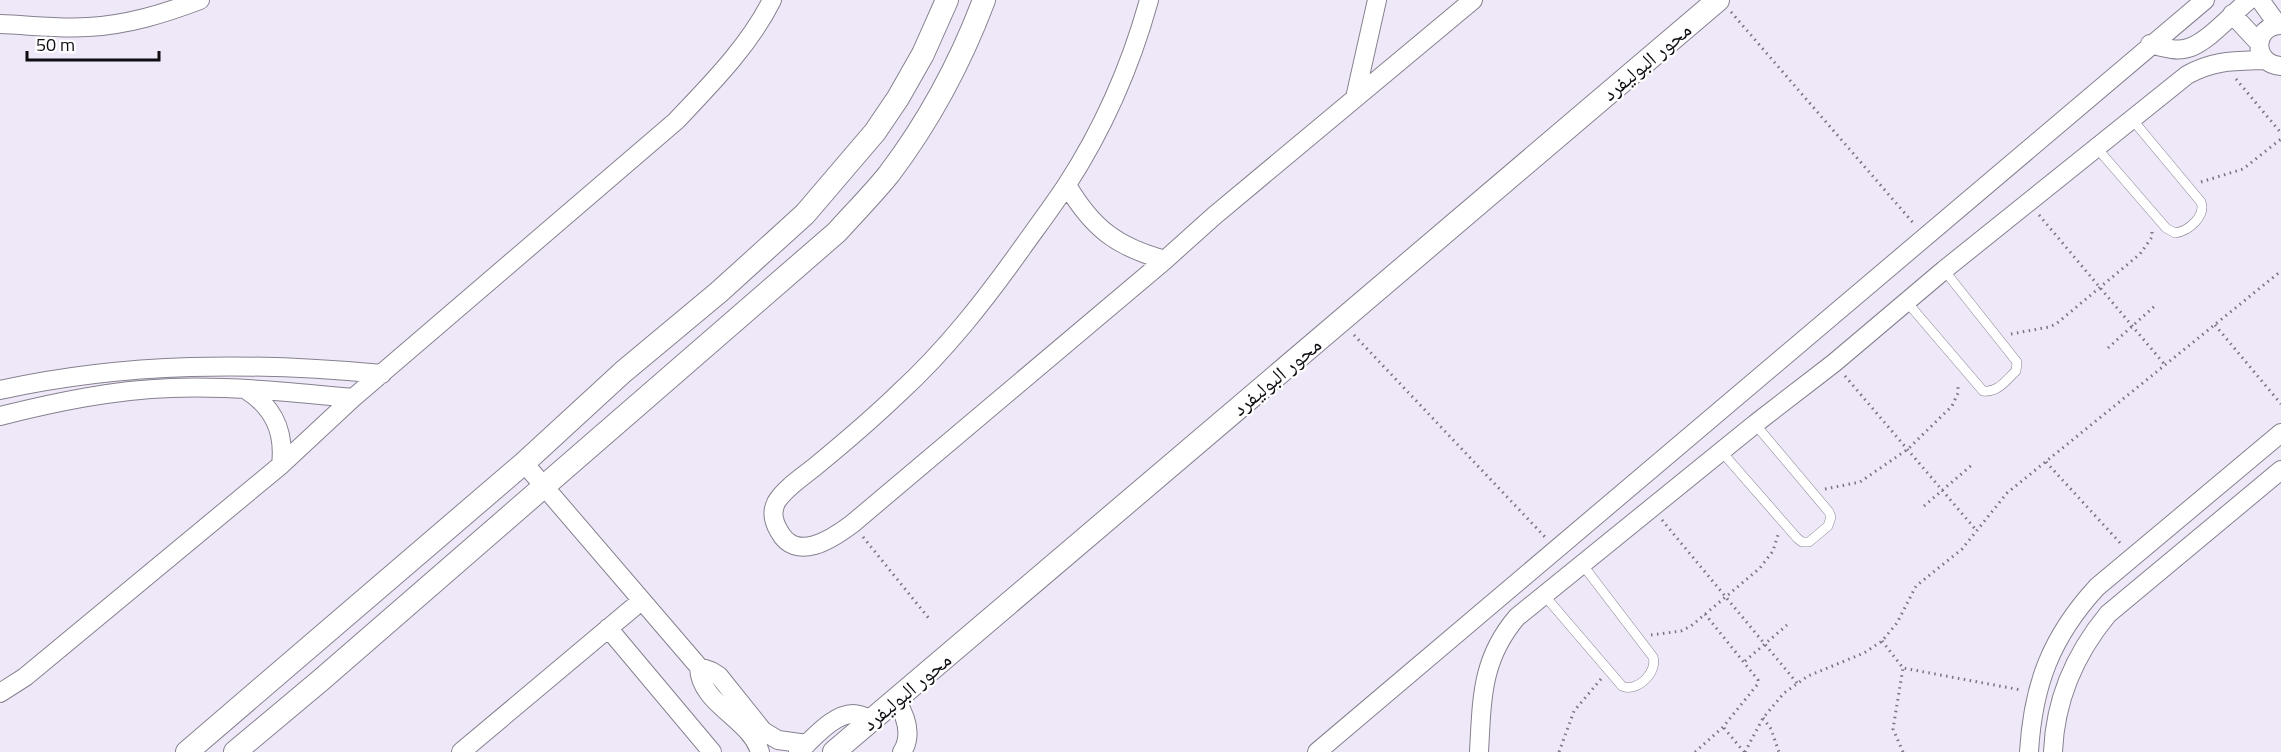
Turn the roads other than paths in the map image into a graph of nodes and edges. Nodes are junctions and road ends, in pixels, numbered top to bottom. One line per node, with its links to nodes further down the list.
1 (200, 0): 13 (street)
2 (772, 0): 24 (street)
3 (947, 0): 32 (street)
4 (984, 0): 35 (street)
5 (1149, 0): 20 (street)
6 (1377, 0): 17 (street)
7 (2205, 0): 15 (street)
8 (2249, 0): 12 (street)
9 (2260, 0): 14 (street)
10 (1470, 1): 17 (street)
11 (1723, 4): 41 (street, محور البوليفرد)
12 (2232, 14): 15 (street); 16 (street)
13 (0, 24)
14 (2280, 25): 16 (street)
15 (2150, 44): 52 (street)
16 (2272, 62): 18 (street)
17 (1355, 98): 21 (street)
18 (2131, 118): 19 (street); 19 (lane)
19 (2096, 147): 22 (street)
20 (1067, 185): 21 (street); 21 (street)
21 (1165, 260)
22 (1944, 270): 23 (street); 23 (lane)
23 (1906, 301): 29 (street)
24 (382, 374): 26 (street); 27 (street)
25 (245, 389): 27 (street); 28 (street); 33 (street)
26 (0, 390)
27 (353, 399): 33 (street)
28 (0, 416)
29 (1755, 424): 31 (street); 31 (lane)
30 (2281, 434): 54 (street)
31 (1721, 451): 36 (street)
32 (524, 463): 35 (street); 45 (street)
33 (281, 465): 40 (street)
34 (2281, 470): 55 (street)
35 (544, 487): 38 (street); 46 (street)
36 (1582, 564): 37 (street); 37 (lane)
37 (1544, 595): 53 (street)
38 (642, 601): 39 (street); 42 (street)
39 (608, 628): 47 (street); 48 (street)
40 (0, 693)
41 (896, 700): 43 (street, محور البوليفرد); 51 (street)
42 (727, 701): 44 (street); 49 (street)
43 (872, 720): 44 (street); 50 (street, محور البوليفرد)
44 (803, 748)
45 (188, 752)
46 (235, 752)
47 (461, 752)
48 (712, 752)
49 (760, 752)
50 (834, 752)
51 (902, 752)
52 (1317, 752)
53 (1479, 752)
54 (2029, 752)
55 (2053, 752)

